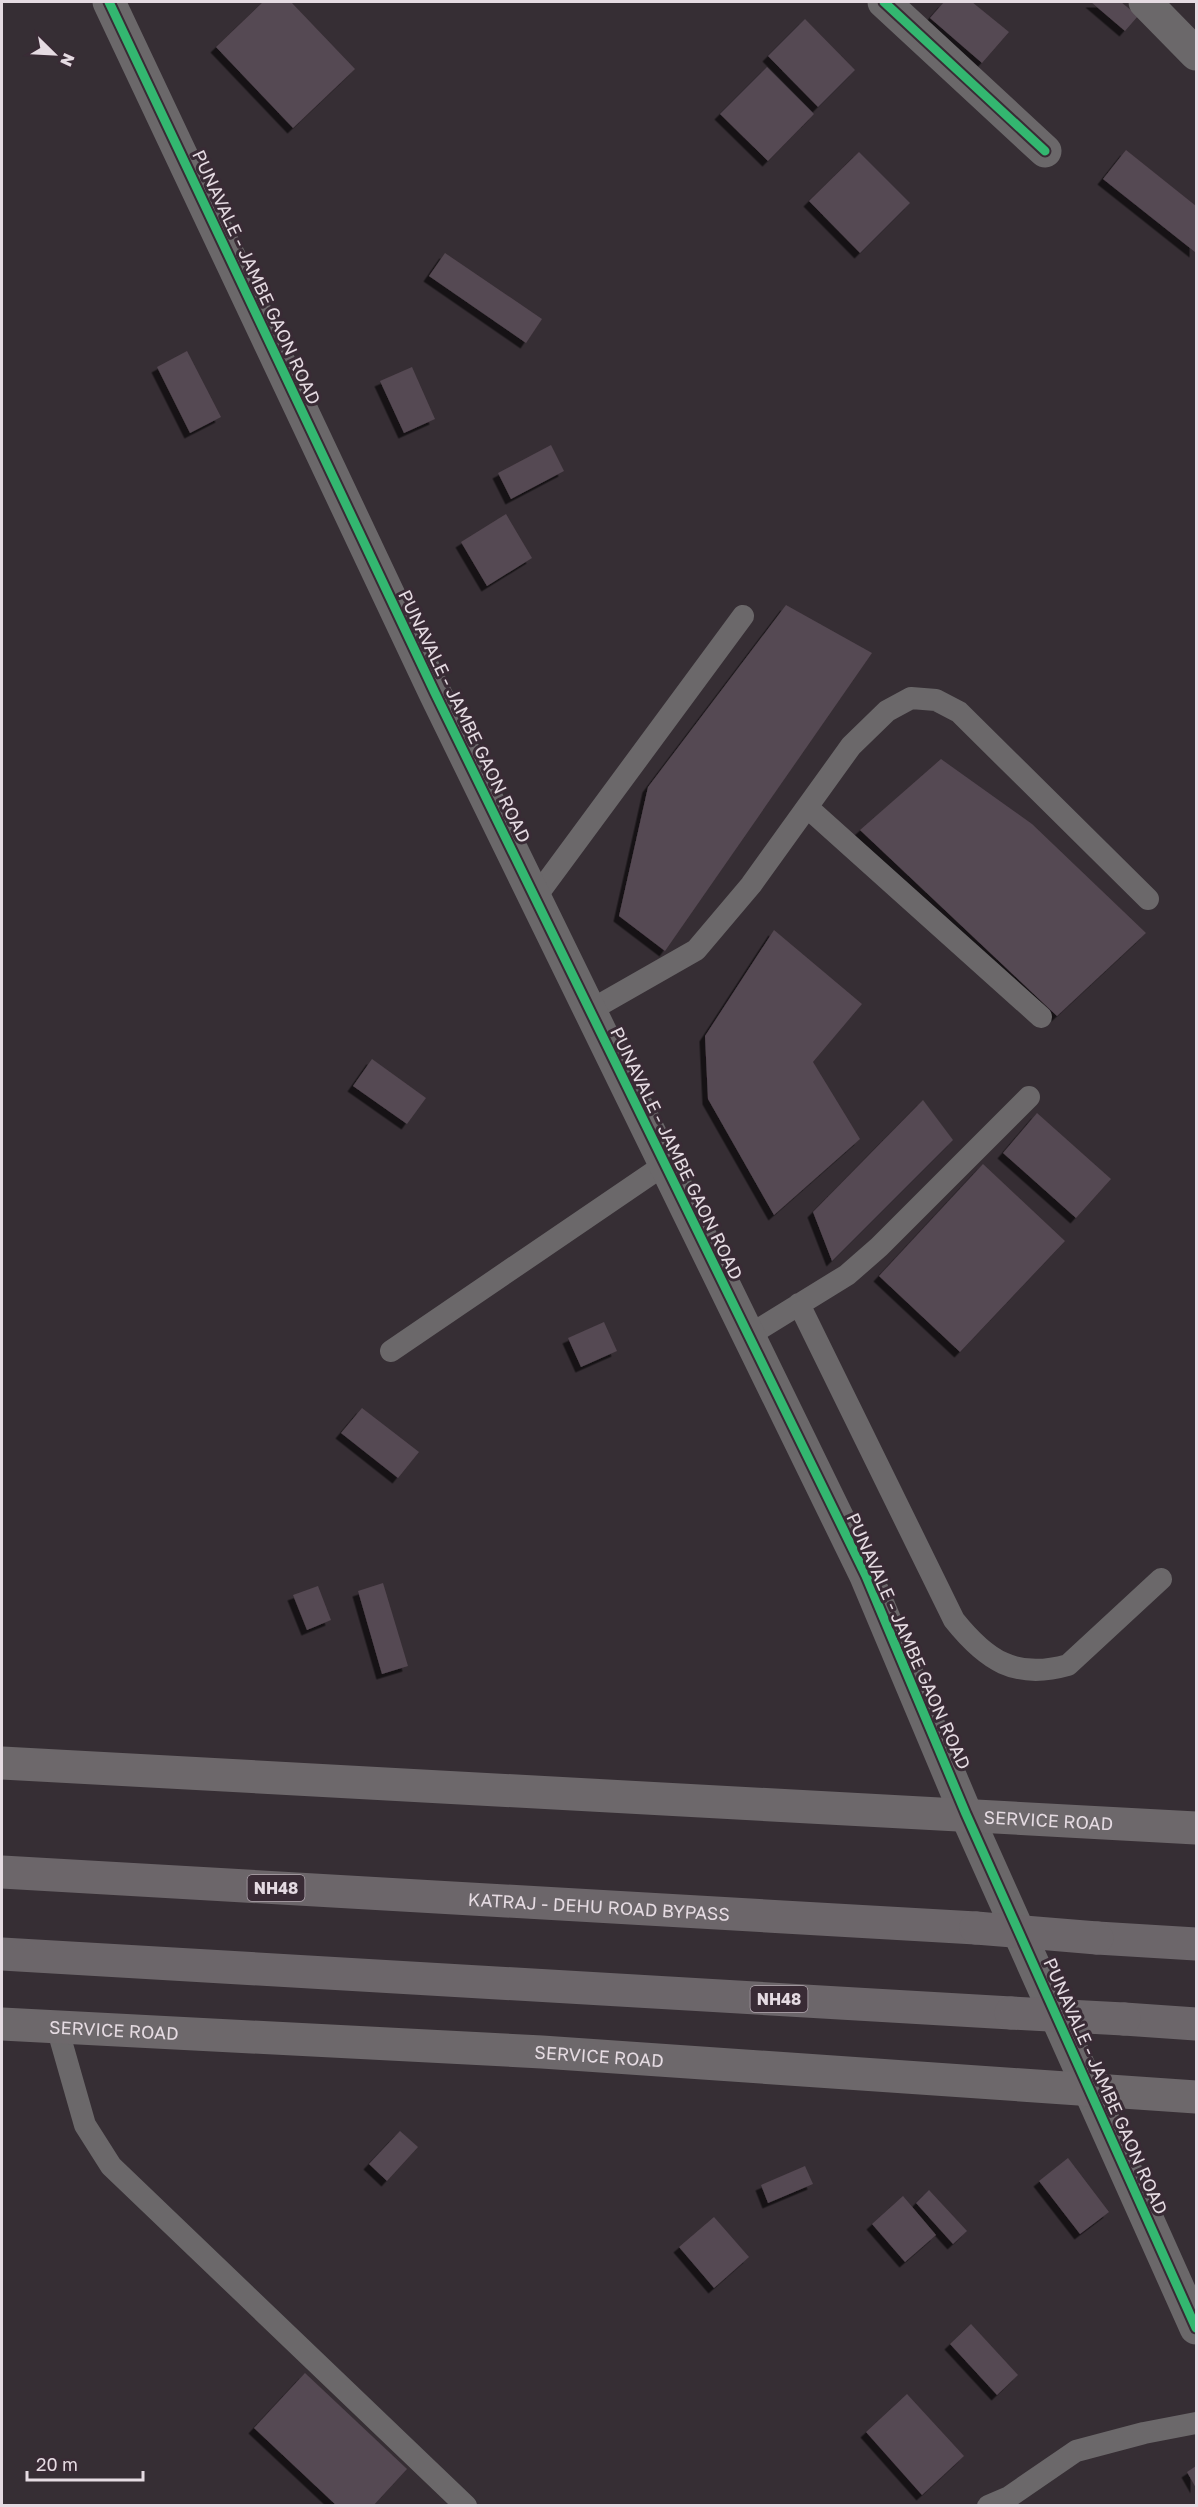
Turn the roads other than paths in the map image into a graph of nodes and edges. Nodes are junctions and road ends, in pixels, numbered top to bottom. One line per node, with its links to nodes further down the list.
1 (109, 2): 8 (street, PUNAVALE - JAMBE GAON ROAD)
2 (884, 2): 5 (street)
3 (1145, 2): 4 (street)
4 (1197, 54)
5 (1045, 151)
6 (743, 616): 8 (lane)
7 (807, 807): 9 (lane); 10 (lane); 11 (lane)
8 (534, 898): 10 (street, PUNAVALE - JAMBE GAON ROAD)
9 (1148, 899)
10 (589, 1011): 13 (street, PUNAVALE - JAMBE GAON ROAD)
11 (1041, 1017)
12 (1029, 1097): 14 (lane)
13 (664, 1165): 15 (street, PUNAVALE - JAMBE GAON ROAD); 16 (lane)
14 (800, 1304): 15 (lane); 17 (lane)
15 (748, 1336): 19 (street, PUNAVALE - JAMBE GAON ROAD)
16 (391, 1351)
17 (1161, 1579)
18 (2, 1762): 19 (main road, SERVICE ROAD)
19 (966, 1814): 20 (main road, SERVICE ROAD); 27 (street, PUNAVALE - JAMBE GAON ROAD)
20 (1197, 1828)
21 (2, 1872): 22 (highway, KATRAJ - DEHU ROAD BYPASS / NH48, bridge)
22 (1197, 1944)
23 (2, 1954): 25 (highway, NH48, bridge)
24 (2, 2024): 26 (main road, SERVICE ROAD)
25 (1197, 2024)
26 (57, 2027): 27 (main road, SERVICE ROAD); 31 (lane)
27 (1090, 2091): 28 (main road, SERVICE ROAD); 29 (street, PUNAVALE - JAMBE GAON ROAD)
28 (1197, 2097)
29 (1197, 2328)
30 (1197, 2423): 32 (lane)
31 (466, 2505)
32 (988, 2505)

